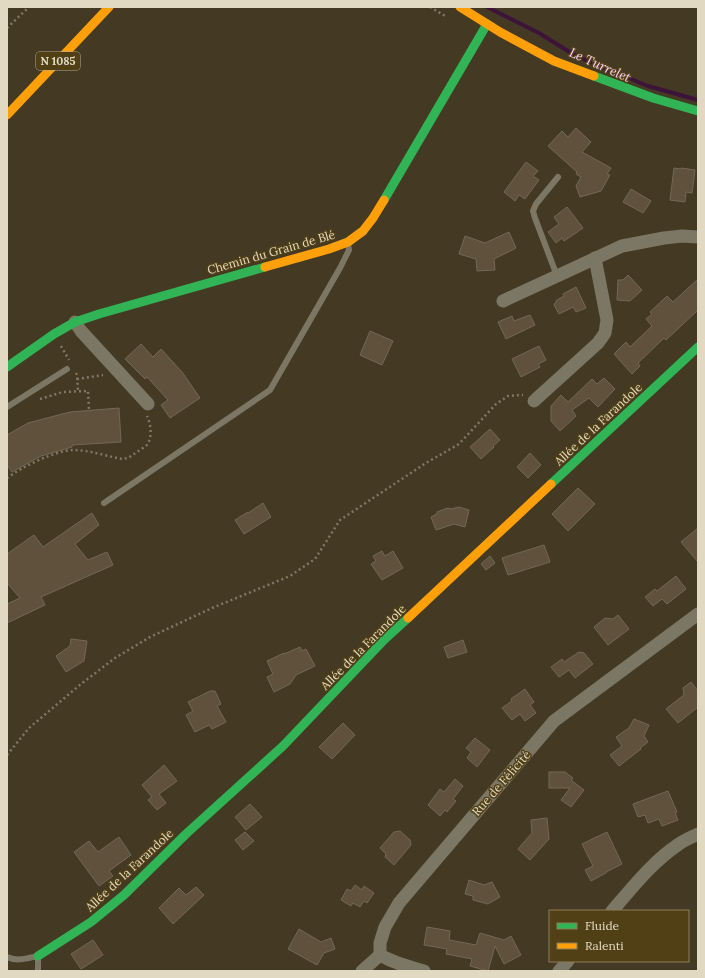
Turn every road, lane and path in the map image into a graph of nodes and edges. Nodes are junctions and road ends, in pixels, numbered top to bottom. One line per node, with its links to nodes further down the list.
1 (28, 7): 5 (path)
2 (109, 7): 7 (street, N 1085)
3 (460, 7): 4 (street)
4 (487, 24): 6 (street); 10 (street, Chemin du Grain de Blé)
5 (7, 28)
6 (698, 111)
7 (7, 115)
8 (558, 177): 12 (lane)
9 (698, 237): 11 (street)
10 (348, 242): 14 (street, Chemin du Grain de Blé); 26 (lane)
11 (595, 258): 12 (street); 20 (street)
12 (557, 276): 13 (street)
13 (503, 300)
14 (75, 322): 16 (street, Chemin du Grain de Blé); 24 (street)
15 (698, 347): 32 (street, Allée de la Farandole)
16 (7, 367)
17 (68, 369): 22 (lane)
18 (106, 375): 19 (path)
19 (78, 379)
20 (534, 401): 28 (path)
21 (34, 402): 23 (path)
22 (7, 407)
23 (89, 410)
24 (147, 410): 25 (path)
25 (7, 478)
26 (104, 504)
27 (698, 614): 31 (street, Rue de Félicité)
28 (7, 755)
29 (698, 834): 30 (street)
30 (613, 910)
31 (380, 955): 36 (street); 37 (street)
32 (38, 956): 33 (lane); 35 (lane)
33 (7, 957)
34 (567, 962): 38 (street)
35 (38, 971)
36 (362, 971)
37 (424, 971)
38 (559, 971)

